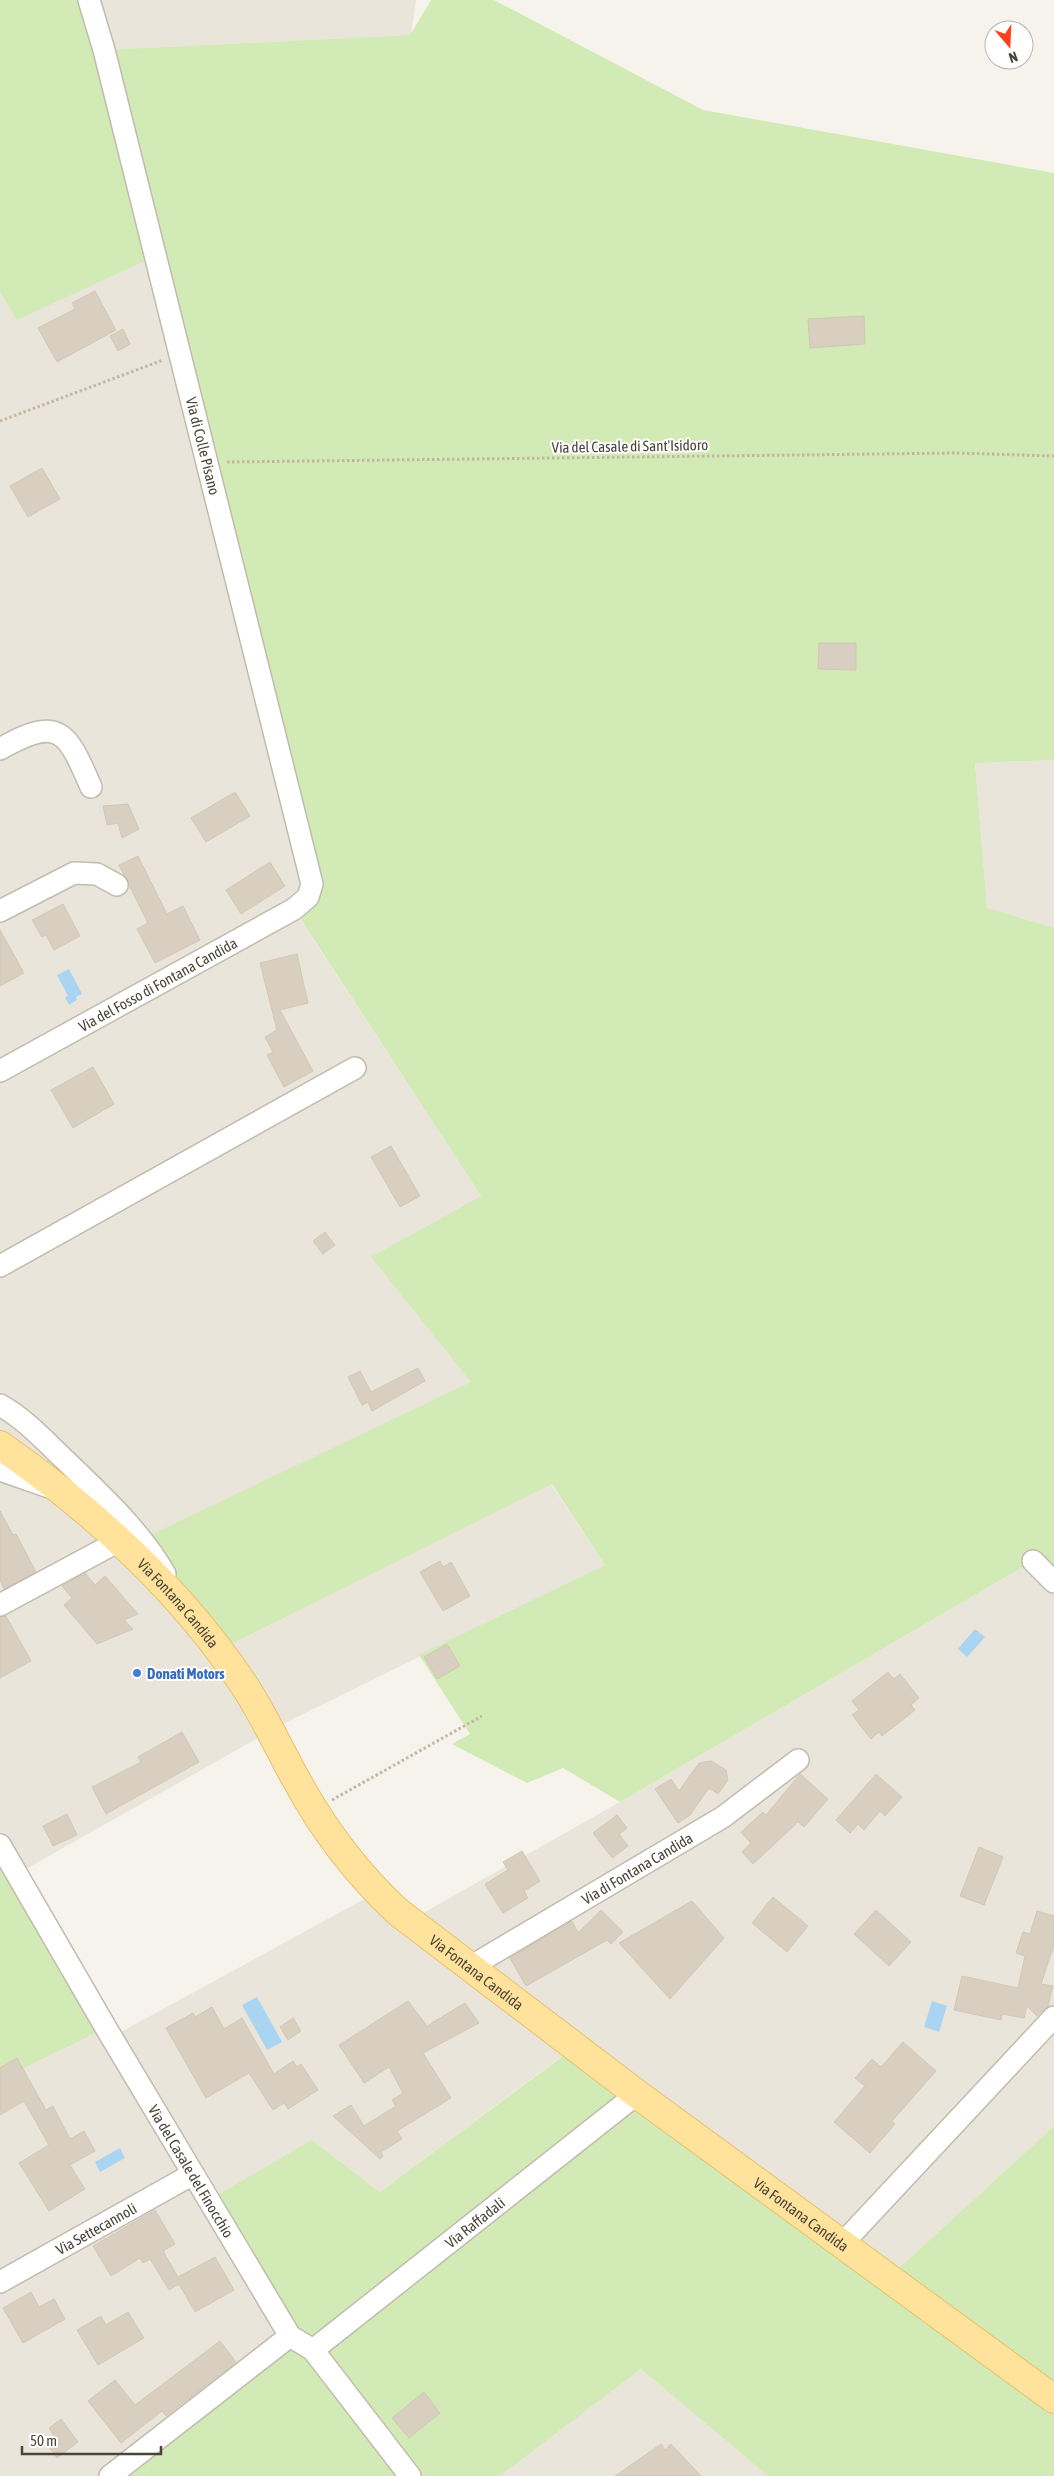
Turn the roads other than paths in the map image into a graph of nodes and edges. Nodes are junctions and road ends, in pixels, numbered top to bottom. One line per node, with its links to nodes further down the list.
1 (89, 0): 5 (street, Via di Colle Pisano)
2 (0, 749): 3 (street)
3 (91, 787)
4 (118, 885): 6 (street)
5 (310, 893): 8 (street, Via del Fosso di Fontana Candida)
6 (0, 911)
7 (355, 1068): 9 (street)
8 (0, 1071)
9 (0, 1266)
10 (0, 1405): 17 (street)
11 (0, 1445): 13 (main road, Via Fontana Candida)
12 (0, 1470): 13 (street)
13 (62, 1490): 14 (main road, Via Fontana Candida)
14 (119, 1541): 17 (main road, Via Fontana Candida); 18 (street)
15 (1033, 1561): 16 (street)
16 (1054, 1582)
17 (177, 1596): 21 (main road, Via Fontana Candida)
18 (0, 1605)
19 (798, 1760): 21 (street, Via di Fontana Candida)
20 (0, 1845): 24 (street, Via del Casale del Finocchio)
21 (470, 1967): 23 (main road, Via Fontana Candida)
22 (1054, 2017): 25 (street)
23 (637, 2094): 25 (main road, Via Fontana Candida); 28 (street, Via Raffadali)
24 (193, 2174): 26 (street, Via Settecannoli); 27 (street, Via del Casale del Finocchio)
25 (842, 2244): 29 (main road, Via Fontana Candida)
26 (0, 2282)
27 (290, 2336): 28 (street, Via del Casale del Finocchio); 30 (street)
28 (312, 2350): 31 (street, Via del Casale del Finocchio)
29 (1054, 2400)
30 (110, 2476)
31 (410, 2476)

